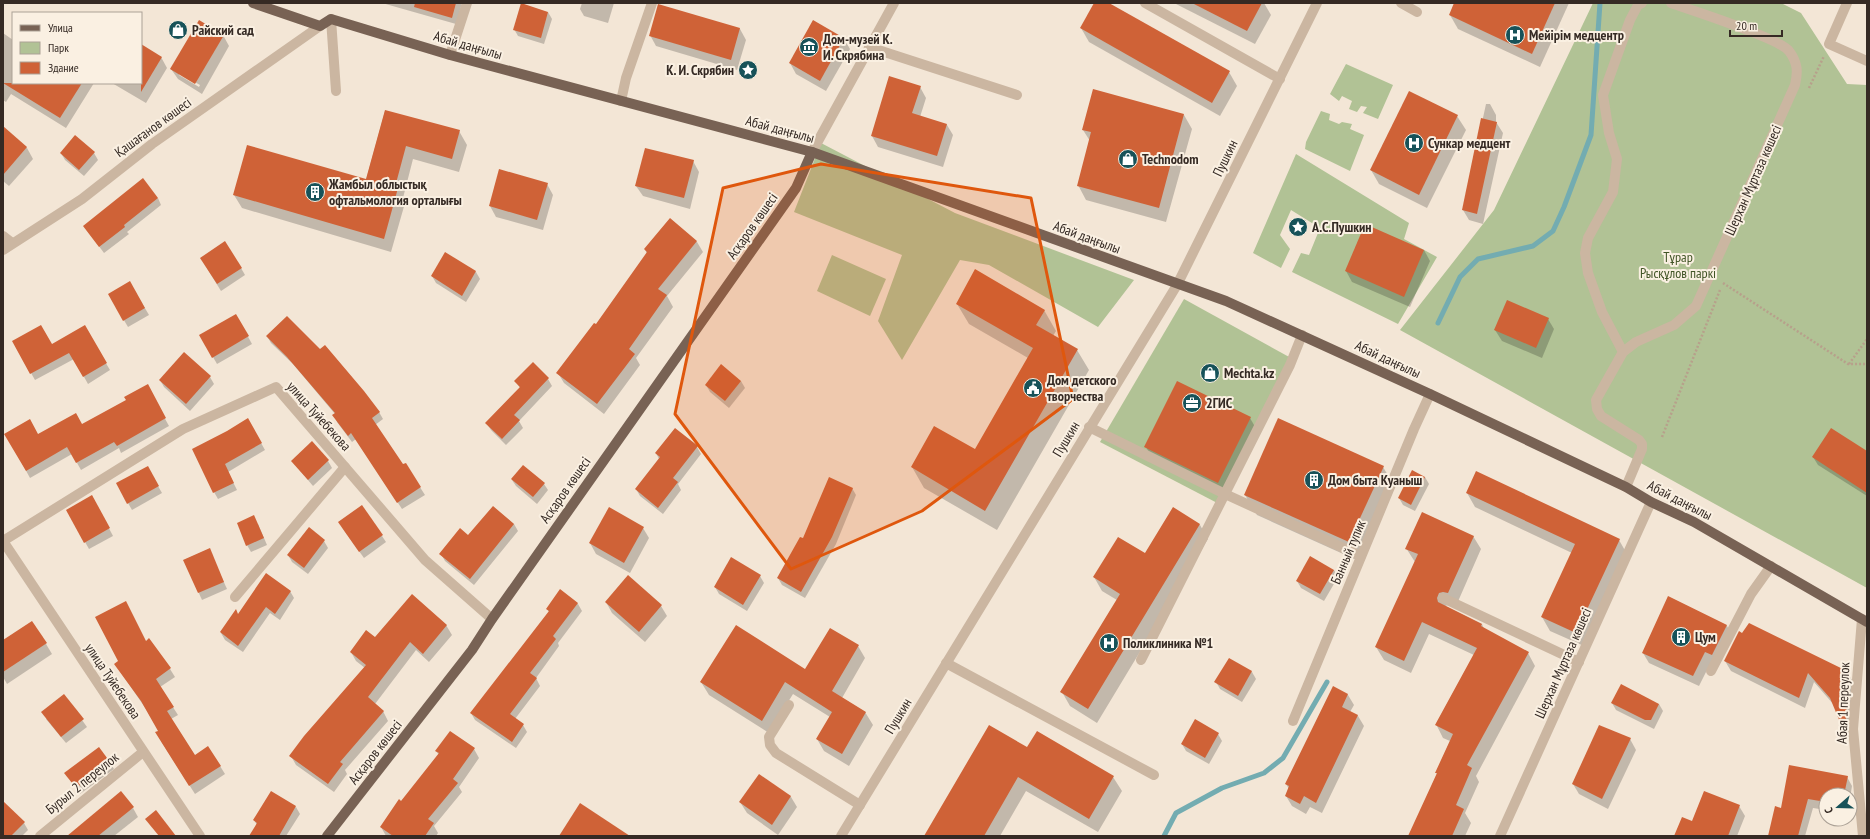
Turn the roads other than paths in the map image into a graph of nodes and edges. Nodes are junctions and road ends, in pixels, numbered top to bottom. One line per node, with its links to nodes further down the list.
1 (253, 3): 13 (main road)
2 (467, 3): 15 (street)
3 (652, 3): 20 (street)
4 (894, 3): 14 (street)
5 (1145, 3): 17 (street)
6 (1317, 3): 17 (street, Пушкин)
7 (1402, 3): 11 (street)
8 (1642, 3): 27 (street)
9 (1670, 3): 27 (street)
10 (1847, 3): 16 (street)
11 (1417, 12)
12 (331, 19): 13 (main road); 15 (main road, Абай даңғылы); 18 (street)
13 (320, 26): 23 (street, Қашағанов көшесі)
14 (869, 47): 19 (street); 21 (street)
15 (450, 55): 20 (main road, Абай даңғылы)
16 (1867, 60)
17 (1280, 79): 25 (street, Пушкин)
18 (336, 91)
19 (1017, 95)
20 (621, 101): 21 (main road, Абай даңғылы)
21 (812, 152): 25 (main road, Абай даңғылы); 39 (main road, Асқаров көшесі)
22 (3, 236): 23 (street)
23 (12, 243): 24 (street, Қашағанов көшесі)
24 (3, 250)
25 (1177, 284): 26 (main road, Абай даңғылы); 29 (street, Пушкин)
26 (1302, 335): 28 (main road, Абай даңғылы); 32 (street)
27 (1623, 352): 31 (street)
28 (1430, 394): 31 (main road, Абай даңғылы); 35 (street, Банный тупик)
29 (1089, 427): 32 (street); 43 (street, Пушкин)
30 (345, 467): 34 (street, улица Туйебекова); 37 (street); 39 (street, улица Туйебекова)
31 (1626, 487): 33 (main road, Абай даңғылы)
32 (1225, 494): 35 (street); 41 (street)
33 (1651, 502): 36 (main road, Абай даңғылы); 42 (street, Шерхан Мұртаза көшесі)
34 (3, 541): 47 (street, улица Туйебекова)
35 (1361, 556): 46 (street, Банный тупик)
36 (1771, 566): 40 (main road, Абай даңғылы); 44 (street)
37 (235, 597)
38 (1443, 598): 42 (street)
39 (492, 619): 52 (main road, Асқаров көшесі)
40 (1864, 620): 55 (street, Абая 1 переулок)
41 (1141, 660)
42 (1579, 662): 54 (street, Шерхан Мұртаза көшесі)
43 (946, 663): 48 (street); 49 (street, Пушкин)
44 (1711, 671)
45 (789, 705): 49 (street)
46 (1293, 721)
47 (143, 752): 50 (street, Бурыл 2 переулок); 51 (street, улица Туйебекова)
48 (1154, 775)
49 (860, 805): 53 (street, Пушкин)
50 (40, 836)
51 (200, 836)
52 (327, 836)
53 (841, 836)
54 (1500, 836)
55 (1863, 836)

